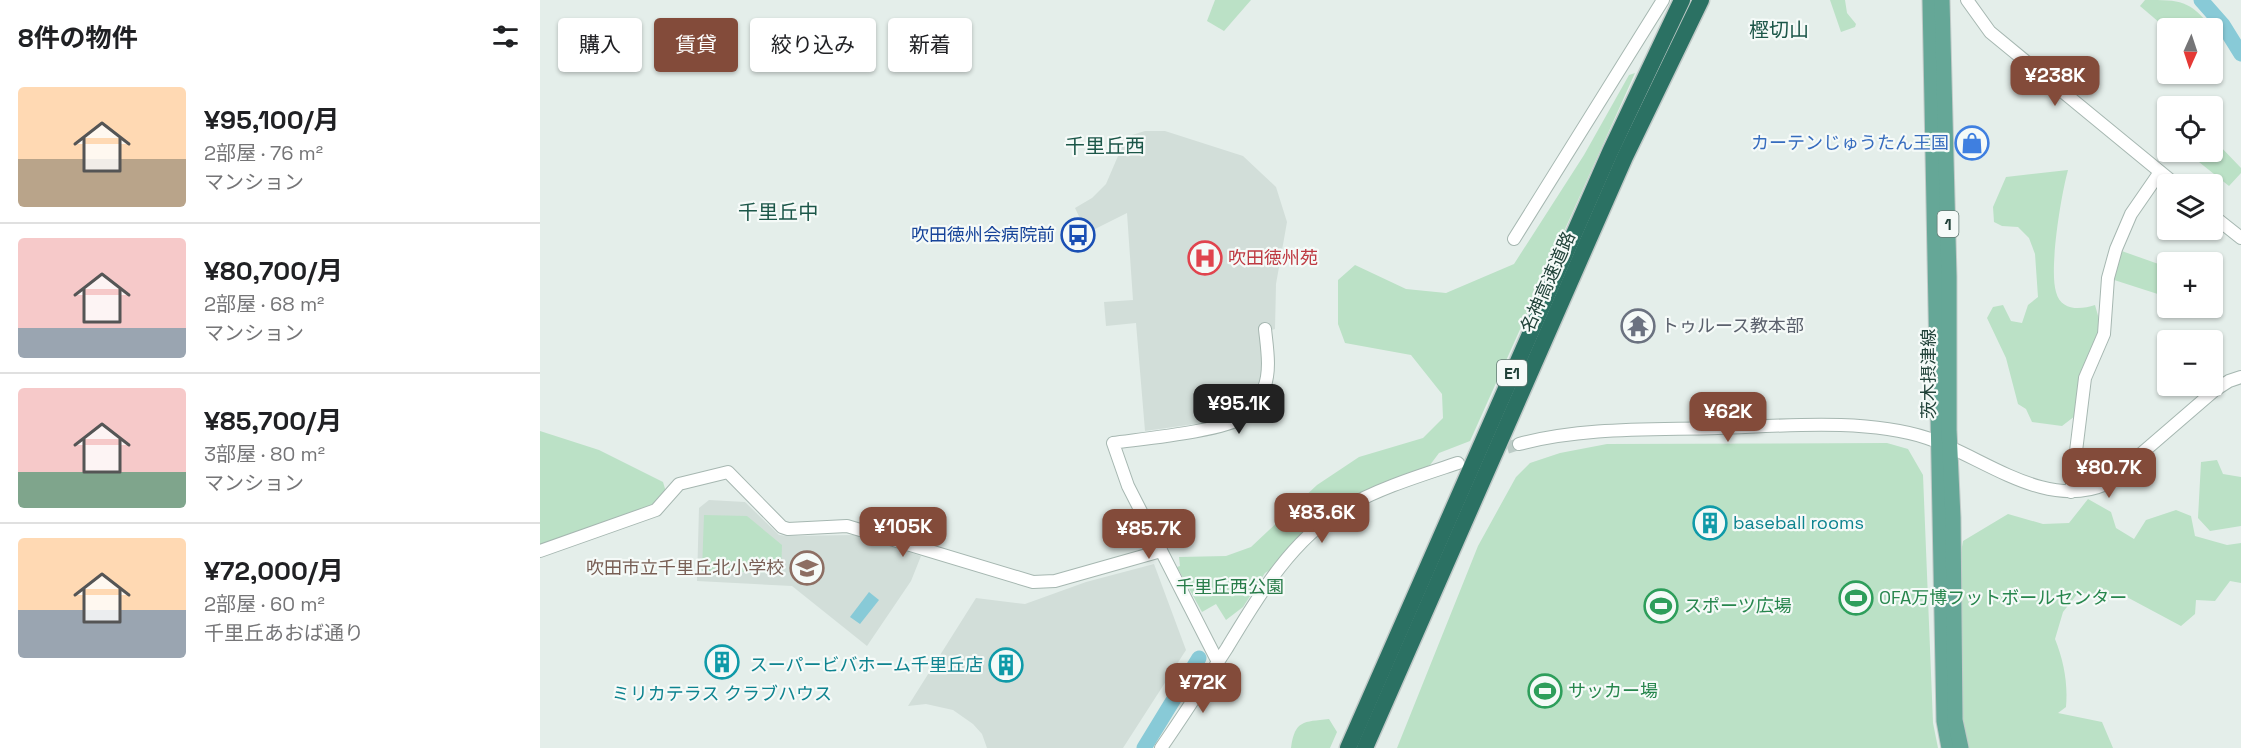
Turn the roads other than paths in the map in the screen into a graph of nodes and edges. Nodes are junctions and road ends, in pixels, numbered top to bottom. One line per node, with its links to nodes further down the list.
1 (1663, 0): 11 (street)
2 (1682, 0): 23 (highway, 名神高速道路 / E1)
3 (1701, 0): 20 (highway, 名神高速道路 / E1)
4 (1930, 0): 15 (main road, 茨木摂津線 / 1)
5 (1942, 0): 15 (main road, 茨木摂津線 / 1)
6 (1967, 0): 7 (street)
7 (2160, 172): 8 (street); 17 (street)
8 (2162, 174)
9 (2223, 224): 10 (street)
10 (2241, 238)
11 (1514, 239)
12 (1265, 329): 19 (street)
13 (2241, 377): 17 (street)
14 (1519, 444): 15 (street)
15 (1944, 446): 17 (street); 26 (main road, 茨木摂津線 / 1); 27 (main road, 茨木摂津線 / 1)
16 (1458, 463): 21 (street)
17 (2071, 492)
18 (540, 551): 19 (street)
19 (1161, 551): 21 (street)
20 (1435, 589): 24 (highway, 名神高速道路 / E1); 25 (highway)
21 (1218, 662): 22 (street)
22 (1161, 748)
23 (1348, 748)
24 (1365, 748)
25 (1377, 748)
26 (1949, 748)
27 (1961, 748)

